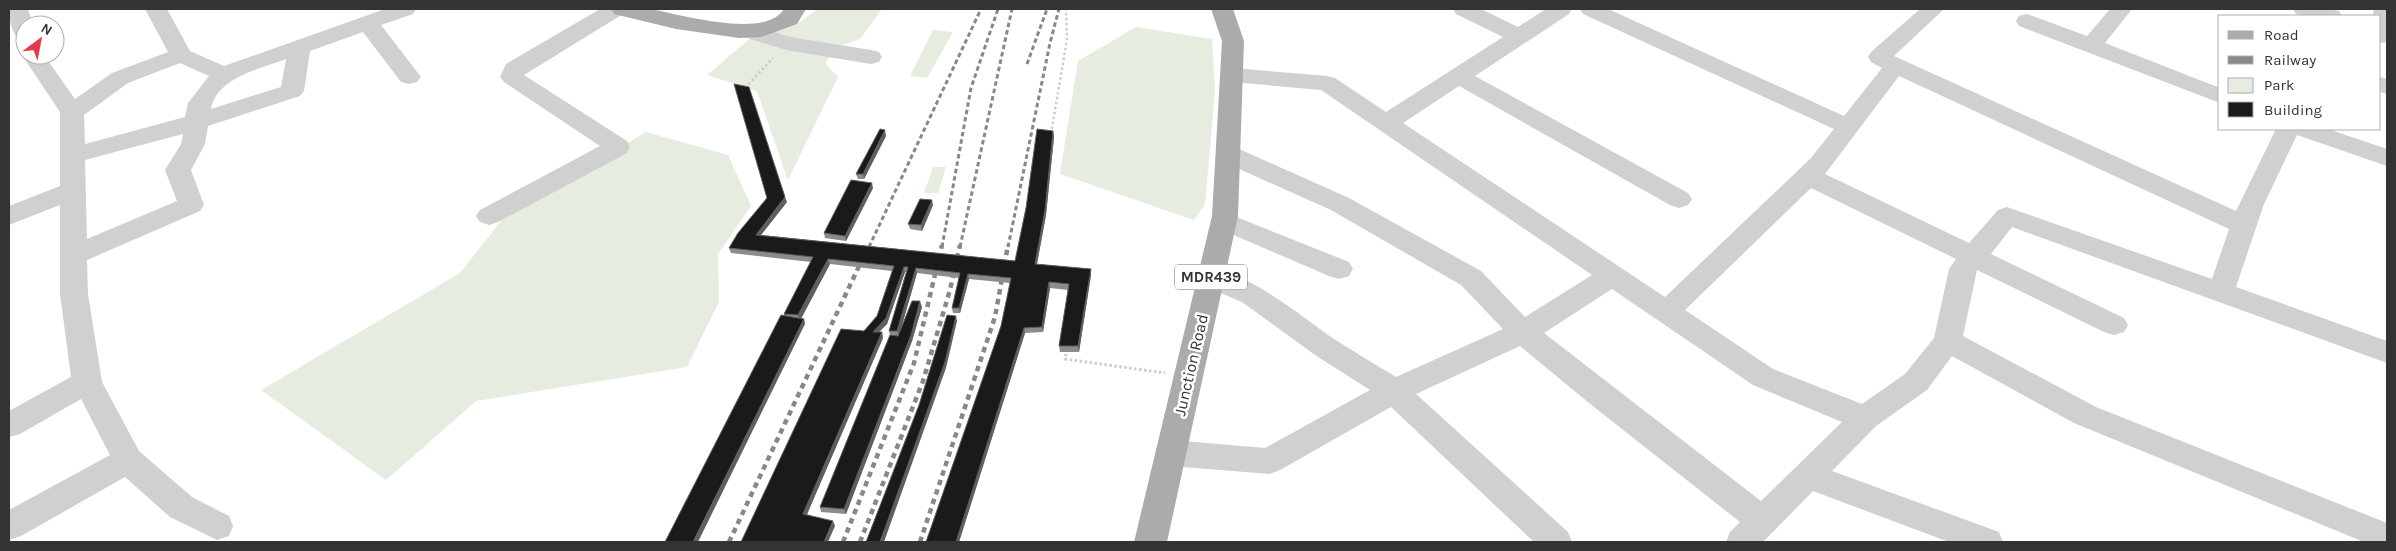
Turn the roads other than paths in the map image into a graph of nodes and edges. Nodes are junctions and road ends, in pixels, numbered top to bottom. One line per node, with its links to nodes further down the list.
1 (156, 9): 22 (street)
2 (405, 9): 16 (street)
3 (615, 9): 44 (street)
4 (622, 9): 17 (main road)
5 (795, 9): 17 (main road)
6 (1222, 9): 27 (main road, Junction Road / MDR439)
7 (1464, 9): 18 (street)
8 (1591, 9): 34 (street)
9 (1932, 9): 25 (street)
10 (2121, 9): 20 (street)
11 (2304, 9): 14 (street)
12 (2385, 9): 19 (street)
13 (1547, 12): 18 (street)
14 (2327, 15)
15 (2027, 21): 20 (street)
16 (368, 23): 21 (street); 29 (street)
17 (749, 31): 23 (street)
18 (1519, 36): 28 (street)
19 (2383, 38)
20 (2091, 46): 30 (street)
21 (299, 47): 26 (street); 32 (street)
22 (181, 55): 26 (street); 31 (street)
23 (872, 57)
24 (40, 65): 31 (street)
25 (1895, 66): 34 (street); 46 (street)
26 (222, 74): 32 (street)
27 (1232, 75): 33 (street); 37 (main road, Junction Road / MDR439)
28 (1458, 76): 33 (street); 42 (street)
29 (409, 77)
30 (2218, 95)
31 (72, 112): 38 (street)
32 (197, 122): 38 (street); 47 (street)
33 (1386, 123): 50 (street)
34 (1849, 127): 40 (street)
35 (2288, 130): 46 (street)
36 (2307, 130): 39 (street)
37 (1228, 154): 45 (main road, Junction Road / MDR439); 55 (street)
38 (72, 155): 41 (street)
39 (2387, 158)
40 (1808, 176): 48 (street); 53 (street)
41 (73, 190): 43 (street); 47 (street)
42 (1679, 199)
43 (9, 216)
44 (489, 216)
45 (1224, 221): 49 (street); 51 (main road, Junction Road / MDR439)
46 (2244, 225): 52 (street)
47 (73, 255): 58 (street)
48 (1972, 257): 52 (street); 54 (street); 56 (street)
49 (1339, 269)
50 (1612, 276): 53 (street); 55 (street)
51 (1211, 278): 59 (street); 62 (main road, Junction Road / MDR439)
52 (2221, 292): 57 (street)
53 (1666, 312): 60 (street)
54 (2114, 325)
55 (1522, 332): 59 (street); 67 (street)
56 (1948, 341): 60 (street); 68 (street)
57 (2387, 352)
58 (87, 382): 61 (street); 63 (street)
59 (1394, 391): 62 (street); 70 (street)
60 (1865, 418): 64 (street)
61 (9, 425)
62 (1171, 453): 69 (main road, Junction Road / MDR439)
63 (128, 460): 65 (street); 66 (street)
64 (1808, 476): 67 (street); 71 (street)
65 (9, 526)
66 (217, 526)
67 (1753, 532)
68 (2387, 537)
69 (1150, 542)
70 (1556, 542)
71 (1987, 542)

